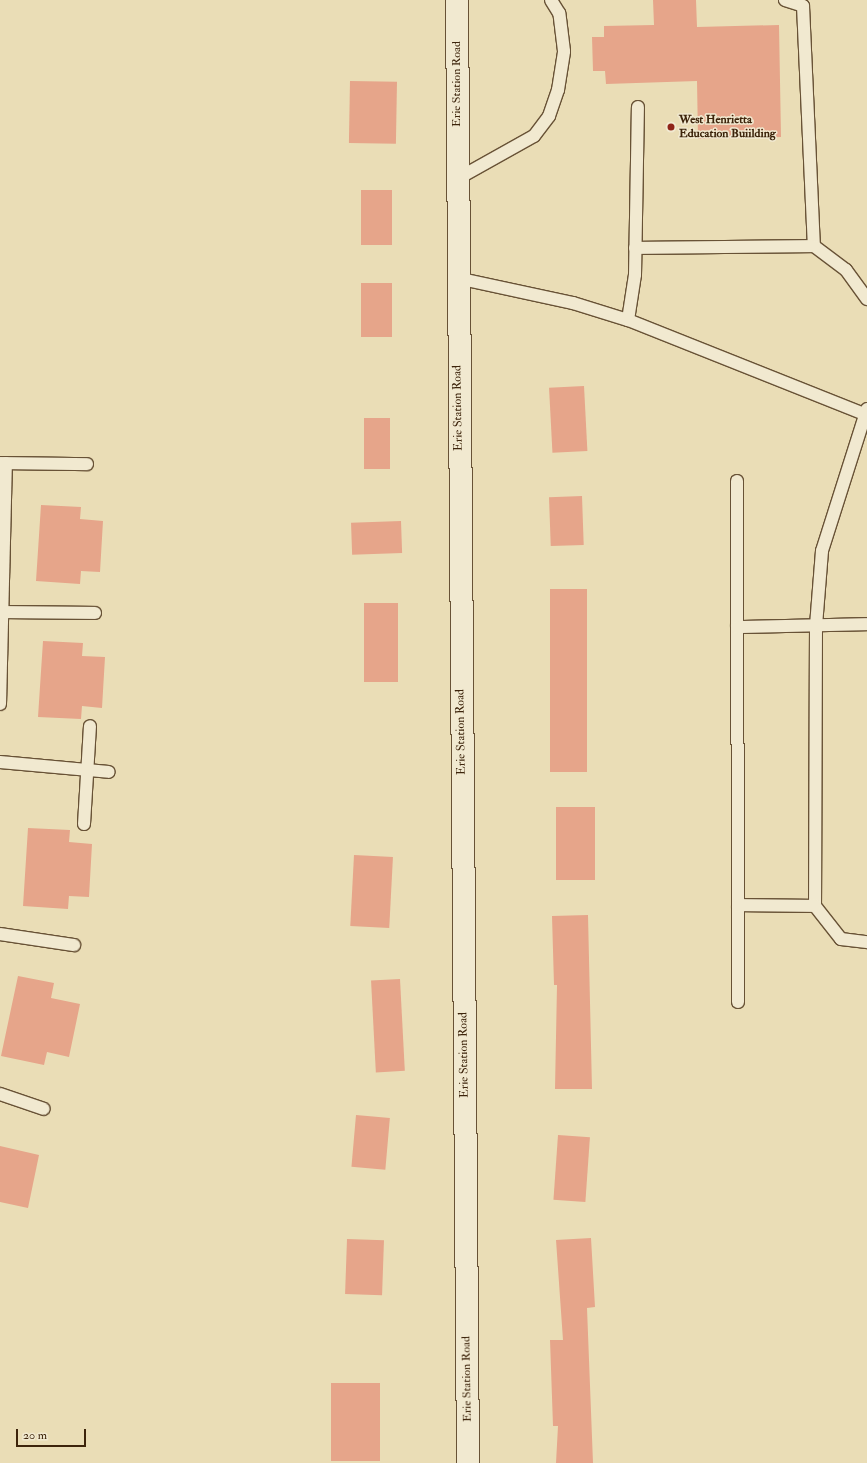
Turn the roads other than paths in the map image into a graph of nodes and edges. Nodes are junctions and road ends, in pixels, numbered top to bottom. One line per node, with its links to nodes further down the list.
1 (457, 0): 5 (main road, Erie Station Road)
2 (551, 0): 5 (lane)
3 (785, 0): 6 (lane)
4 (638, 107): 7 (lane)
5 (457, 179): 8 (main road, Erie Station Road)
6 (814, 246): 7 (lane); 9 (lane)
7 (635, 248): 10 (lane)
8 (457, 278): 10 (lane); 34 (main road, Erie Station Road)
9 (867, 299)
10 (628, 320): 11 (lane)
11 (866, 413): 18 (lane)
12 (3, 463): 13 (lane); 15 (lane)
13 (87, 464)
14 (737, 481): 19 (lane)
15 (1, 612): 16 (lane); 20 (lane)
16 (95, 613)
17 (867, 624): 18 (lane)
18 (816, 626): 19 (lane); 27 (lane)
19 (737, 627): 26 (lane)
20 (0, 704)
21 (90, 726): 23 (lane)
22 (0, 762): 23 (lane)
23 (87, 770): 24 (lane); 25 (lane)
24 (109, 772)
25 (84, 824)
26 (738, 905): 27 (lane); 31 (lane)
27 (815, 906): 29 (lane)
28 (0, 934): 30 (lane)
29 (867, 942)
30 (74, 945)
31 (738, 1002)
32 (0, 1094): 33 (lane)
33 (44, 1109)
34 (468, 1463)

